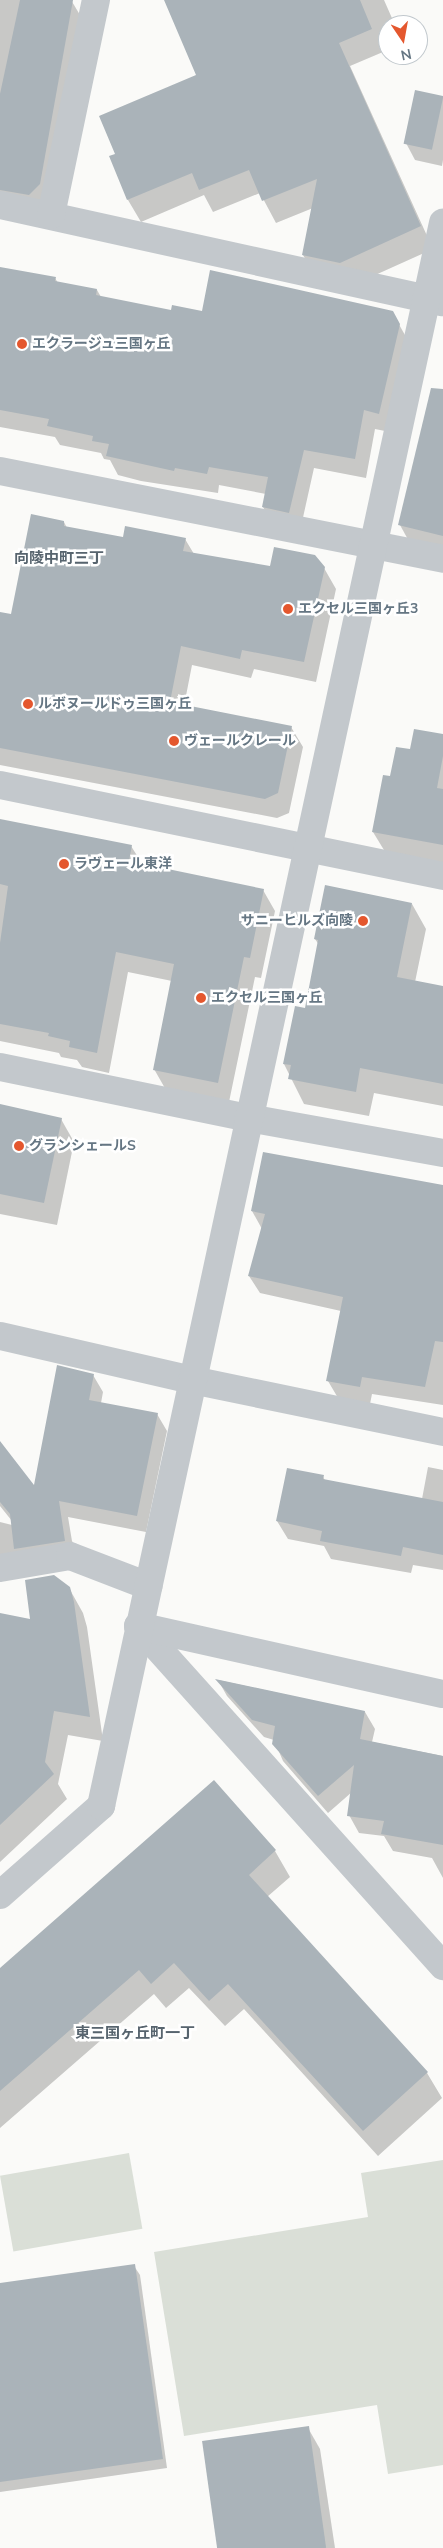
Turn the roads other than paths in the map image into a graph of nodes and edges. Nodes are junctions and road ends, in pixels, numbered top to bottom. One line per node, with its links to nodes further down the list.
1 (96, 0): 3 (street)
2 (0, 205): 3 (street)
3 (51, 215): 5 (street)
4 (443, 223): 5 (street)
5 (434, 301): 7 (street)
6 (0, 471): 7 (street)
7 (373, 545): 8 (street); 10 (street)
8 (443, 559)
9 (0, 784): 10 (street)
10 (307, 848): 11 (street); 13 (street)
11 (443, 876)
12 (0, 1068): 13 (street)
13 (248, 1118): 14 (street); 16 (street)
14 (443, 1153)
15 (0, 1336): 16 (street)
16 (192, 1380): 17 (street); 19 (street)
17 (443, 1432)
18 (0, 1568): 19 (street)
19 (148, 1586): 20 (street)
20 (138, 1626): 21 (street); 22 (street); 23 (street)
21 (443, 1694)
22 (0, 1895)
23 (443, 1966)

